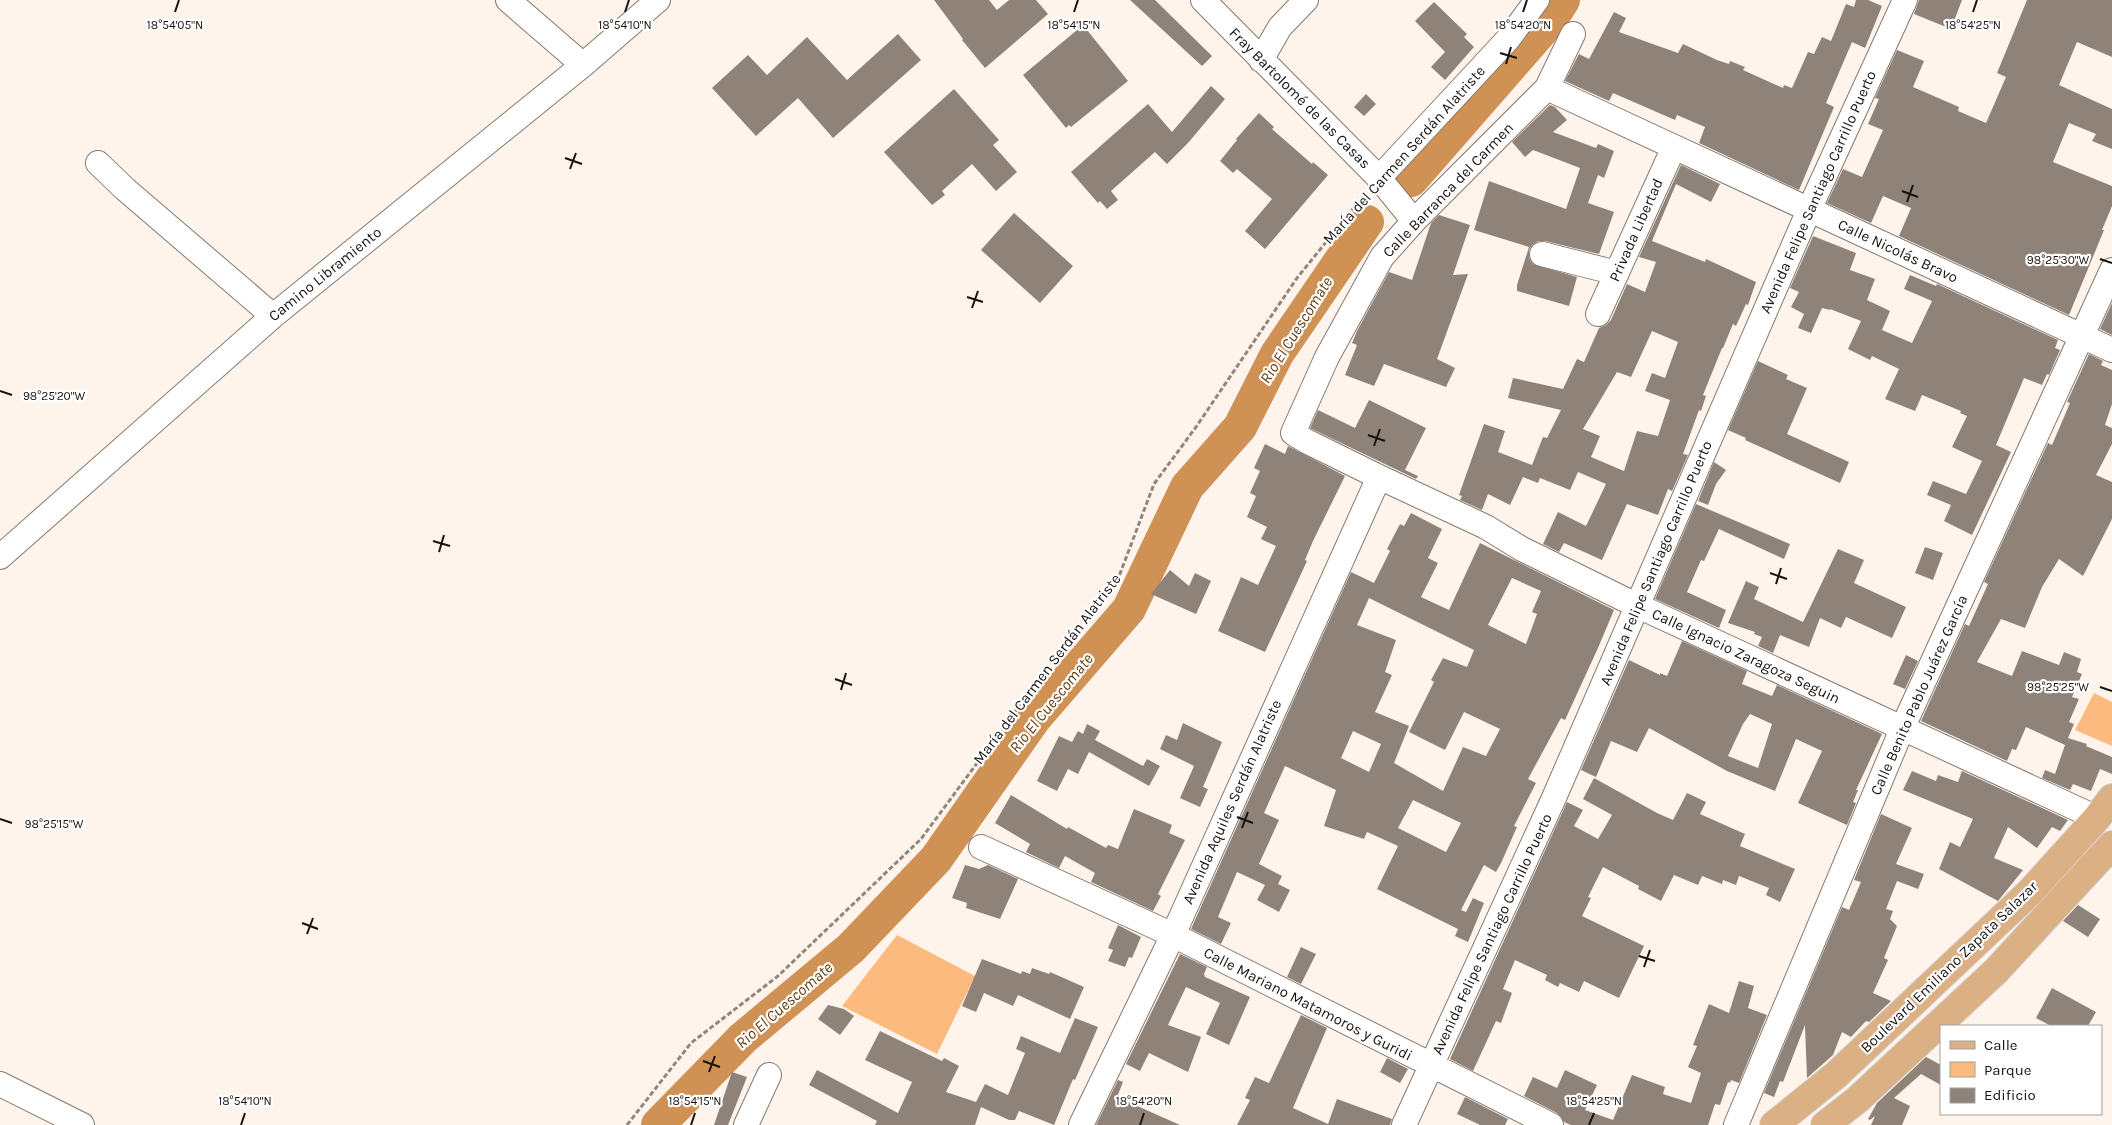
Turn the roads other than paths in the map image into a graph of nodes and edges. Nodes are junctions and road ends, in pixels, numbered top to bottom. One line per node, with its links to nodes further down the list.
1 (508, 0): 9 (street)
2 (658, 0): 9 (street, Camino Libramiento)
3 (1203, 0): 8 (street, Fray Bartolomé de las Casas)
4 (1306, 0): 8 (street)
5 (1537, 0): 13 (street, María del Carmen Serdán Alatriste)
6 (1905, 0): 14 (street, Avenida Felipe Santiago Carrillo Puerto)
7 (1573, 34): 10 (street, Calle Barranca del Carmen)
8 (1260, 60): 13 (street, Fray Bartolomé de las Casas)
9 (583, 65): 20 (street, Camino Libramiento)
10 (1547, 88): 11 (street, Calle Nicolás Bravo); 15 (street, Calle Barranca del Carmen)
11 (1674, 147): 14 (street, Calle Nicolás Bravo); 18 (street, Privada Libertad)
12 (98, 163): 20 (street)
13 (1382, 182): 15 (street, Fray Bartolomé de las Casas)
14 (1809, 210): 21 (street, Calle Nicolás Bravo); 26 (street, Avenida Felipe Santiago Carrillo Puerto)
15 (1410, 216): 23 (street, Calle Barranca del Carmen)
16 (1542, 254): 18 (street)
17 (2112, 270): 21 (street, Calle Benito Pablo Juárez García)
18 (1617, 273): 19 (street, Privada Libertad)
19 (1598, 314)
20 (273, 316): 25 (street, Camino Libramiento)
21 (2083, 336): 22 (street, Calle Nicolás Bravo); 27 (street, Calle Benito Pablo Juárez García)
22 (2112, 350)
23 (1293, 433): 24 (street, Calle Ignacio Zaragoza Seguin)
24 (1379, 477): 26 (street, Calle Ignacio Zaragoza Seguin); 31 (street, Avenida Aquiles Serdán Alatriste)
25 (0, 557)
26 (1638, 606): 27 (street, Calle Ignacio Zaragoza Seguin); 34 (street, Avenida Felipe Santiago Carrillo Puerto)
27 (1902, 728): 28 (street, Calle Ignacio Zaragoza Seguin); 43 (street, Calle Benito Pablo Juárez García)
28 (2104, 808): 44 (main road, Boulevard Emiliano Zapata Salazar)
29 (2112, 845): 32 (main road, Boulevard Emiliano Zapata Salazar)
30 (981, 847): 31 (street, Calle Mariano Matamoros y Guridi)
31 (1173, 935): 34 (street, Calle Mariano Matamoros y Guridi); 40 (street, Avenida Aquiles Serdán Alatriste)
32 (1942, 1025)
33 (1940, 1027): 37 (main road, Boulevard Emiliano Zapata Salazar)
34 (1431, 1066): 41 (street, Avenida Felipe Santiago Carrillo Puerto); 42 (street, Calle Mariano Matamoros y Guridi)
35 (769, 1075): 39 (street)
36 (0, 1084): 38 (street)
37 (1853, 1113): 45 (main road, Boulevard Emiliano Zapata Salazar)
38 (82, 1125)
39 (746, 1125)
40 (1081, 1125)
41 (1404, 1125)
42 (1551, 1125)
43 (1736, 1125)
44 (1774, 1125)
45 (1825, 1125)

